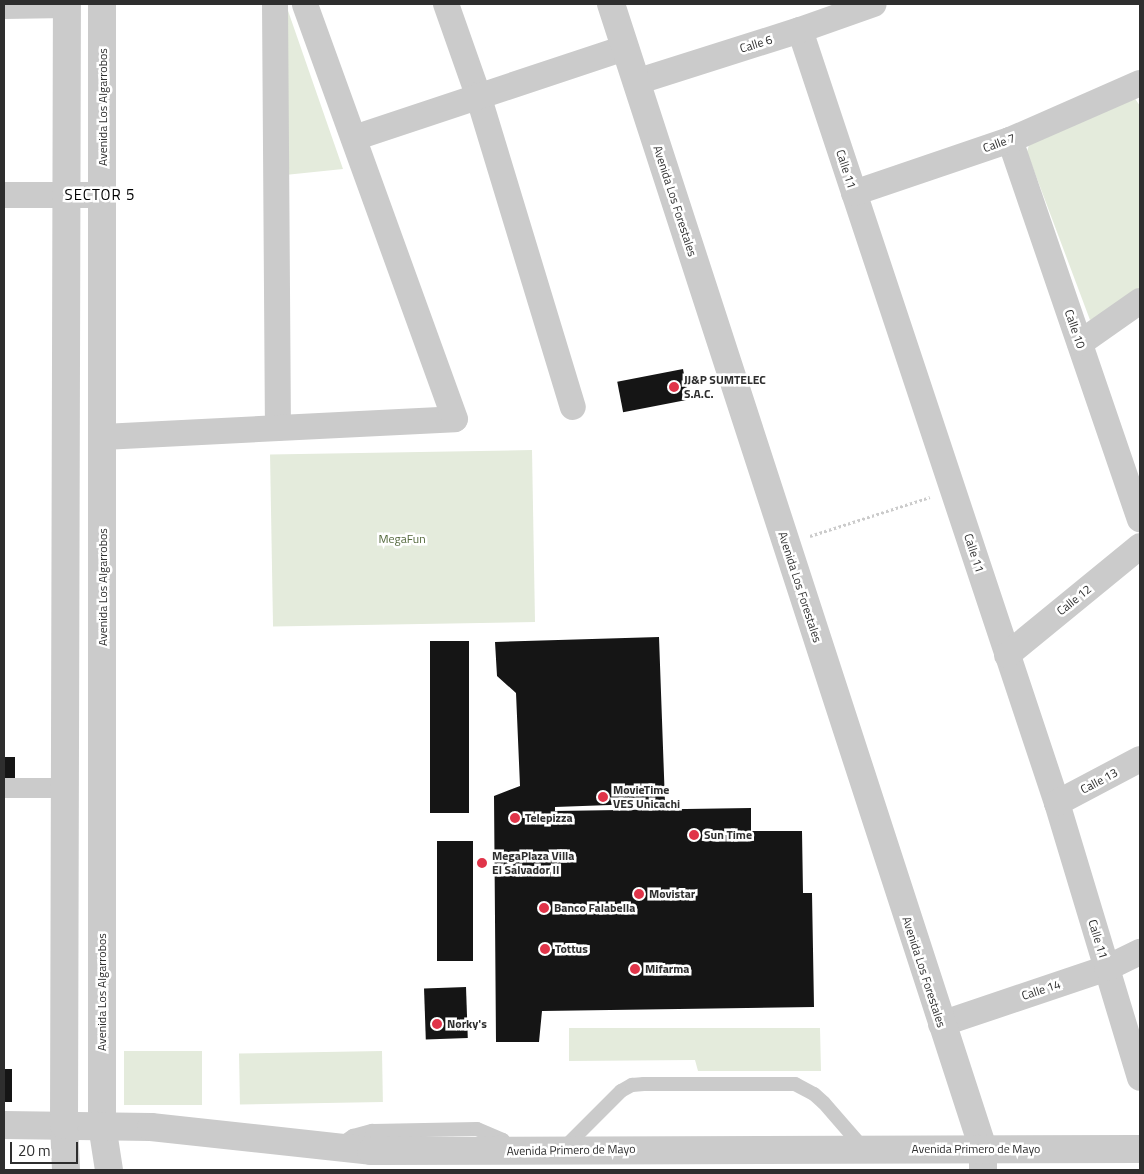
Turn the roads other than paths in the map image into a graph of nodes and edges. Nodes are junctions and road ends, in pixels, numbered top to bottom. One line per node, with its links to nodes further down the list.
1 (102, 4): 19 (street, Avenida Los Algarrobos)
2 (275, 4): 23 (street)
3 (305, 4): 14 (street)
4 (446, 4): 13 (street)
5 (611, 4): 10 (street, Avenida Los Forestales)
6 (874, 4): 9 (street, Calle 6)
7 (67, 8): 8 (lane); 18 (street)
8 (4, 12)
9 (800, 30): 11 (street, Calle 6); 16 (street, Calle 11)
10 (625, 48): 11 (street, Avenida Los Forestales); 13 (street)
11 (636, 82): 34 (street, Avenida Los Forestales)
12 (1139, 87): 15 (street, Calle 7)
13 (478, 95): 14 (street); 22 (street)
14 (354, 138): 23 (street)
15 (1010, 140): 16 (street, Calle 7); 21 (street, Calle 10)
16 (854, 193): 27 (street, Calle 11)
17 (4, 195): 18 (street)
18 (67, 195): 19 (street); 30 (street)
19 (102, 195): 24 (street, Avenida Los Algarrobos)
20 (1140, 301): 21 (street)
21 (1080, 343): 25 (street, Calle 10)
22 (573, 407)
23 (278, 428): 24 (street)
24 (102, 437): 38 (street, Avenida Los Algarrobos)
25 (1140, 519)
26 (1140, 546): 27 (street, Calle 12)
27 (1008, 655): 31 (street, Calle 11)
28 (1140, 759): 31 (street, Calle 13)
29 (4, 788): 30 (street)
30 (65, 788): 37 (street)
31 (1057, 803): 33 (street, Calle 11)
32 (1140, 952): 33 (street, Calle 14)
33 (1107, 968): 34 (street, Calle 14); 35 (street, Calle 11)
34 (941, 1024): 42 (street, Avenida Los Forestales)
35 (1140, 1078)
36 (4, 1125): 37 (street, Avenida Primero de Mayo)
37 (64, 1125): 38 (street, Avenida Primero de Mayo); 43 (street)
38 (102, 1125): 39 (street, Avenida Primero de Mayo); 44 (street, Avenida Los Algarrobos)
39 (563, 1149): 40 (street, Avenida Primero de Mayo); 40 (lane)
40 (864, 1149): 42 (street, Avenida Primero de Mayo)
41 (1140, 1149): 42 (street, Avenida Primero de Mayo)
42 (983, 1159)
43 (66, 1170)
44 (109, 1170)

